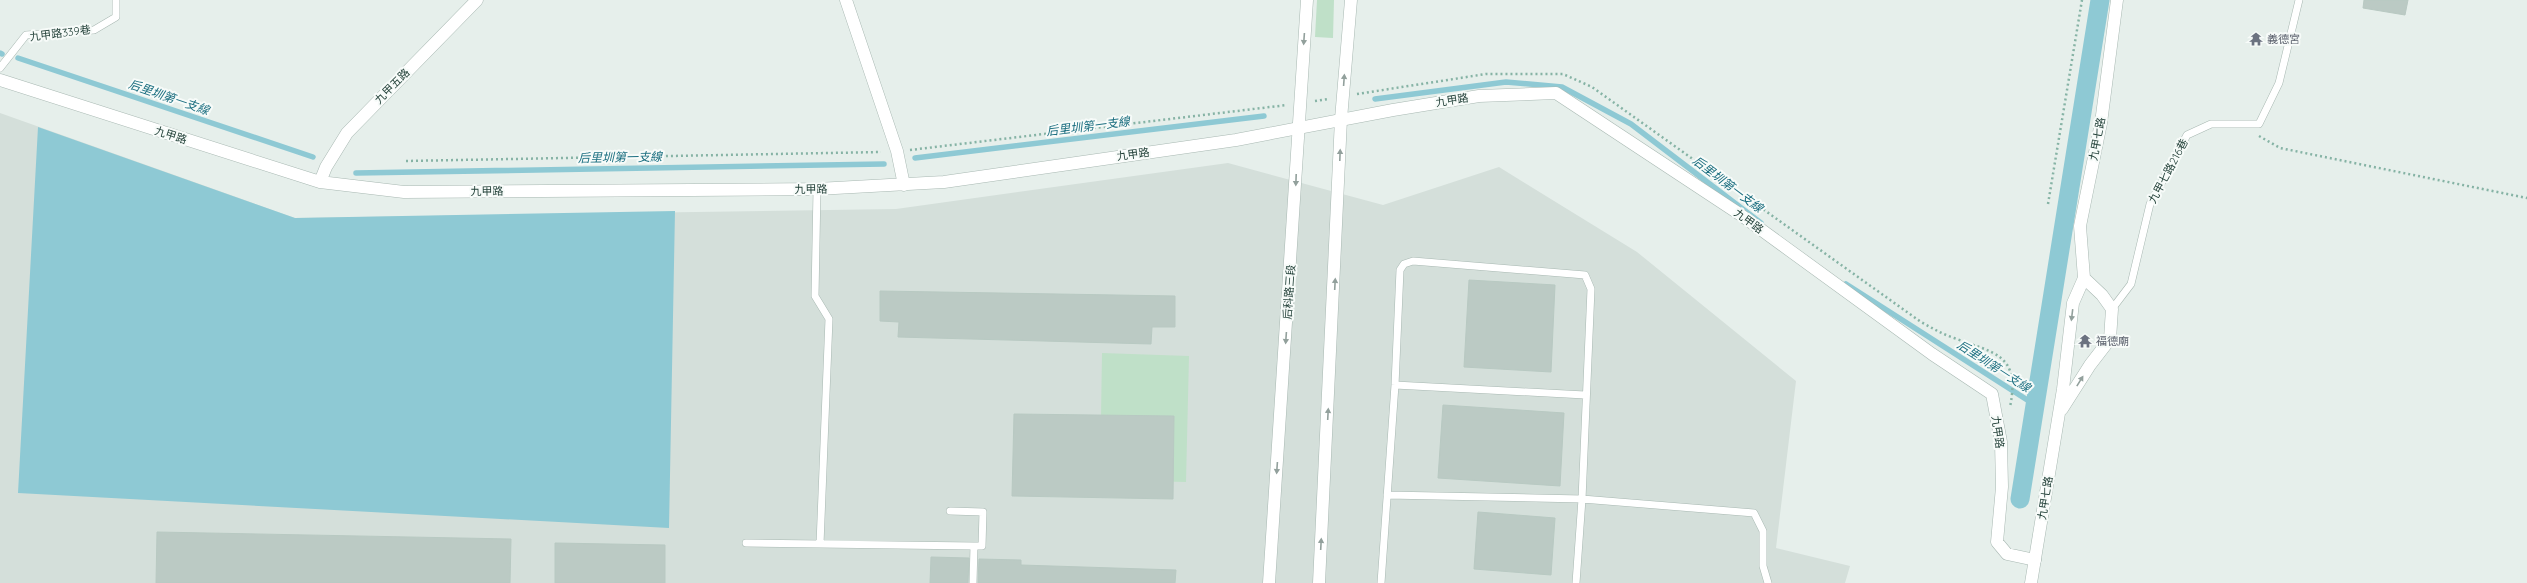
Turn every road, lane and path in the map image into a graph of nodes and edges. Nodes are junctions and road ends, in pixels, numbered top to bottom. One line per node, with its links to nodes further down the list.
1 (116, 0): 9 (lane, 九甲路339巷)
2 (477, 0): 18 (street, 九甲五路)
3 (846, 0): 16 (street)
4 (1307, 0): 12 (street, 后科路三段, one-way to 12)
5 (1351, 0): 11 (street, one-way to 5)
6 (2082, 0): 22 (path)
7 (2117, 0): 23 (street, 九甲七路)
8 (2299, 0): 14 (lane, 九甲七路216巷)
9 (0, 68)
10 (0, 80): 18 (street, 九甲路)
11 (1343, 96): 12 (path); 13 (street); 28 (path)
12 (1300, 103): 15 (street, 后科路三段); 16 (path)
13 (1341, 119): 15 (street, 九甲路); 35 (street, 九甲路); 38 (street, one-way to 13)
14 (2240, 124): 21 (path); 24 (lane, 九甲七路216巷)
15 (1298, 127): 19 (street, 九甲路); 37 (street, 后科路三段, one-way to 37)
16 (897, 151): 17 (path); 19 (street)
17 (406, 161)
18 (320, 182): 20 (street, 九甲路)
19 (904, 185): 20 (street, 九甲路)
20 (818, 190): 33 (lane)
21 (2527, 198)
22 (2048, 204)
23 (2084, 278): 24 (street); 27 (street, 九甲七路, one-way to 27)
24 (2112, 310): 27 (street, 九甲七路, one-way to 24)
25 (1396, 385): 26 (lane); 26 (lane); 29 (lane)
26 (1585, 395): 30 (lane)
27 (2059, 414): 35 (street, 九甲七路)
28 (2009, 415)
29 (1387, 495): 30 (lane); 39 (lane)
30 (1582, 499): 40 (lane); 41 (lane)
31 (950, 511): 34 (lane)
32 (746, 543): 33 (lane)
33 (820, 544): 34 (lane)
34 (974, 546): 36 (lane)
35 (2035, 560): 42 (street, 九甲七路)
36 (972, 583)
37 (1269, 583)
38 (1319, 583)
39 (1381, 583)
40 (1576, 583)
41 (1768, 583)
42 (2031, 583)

